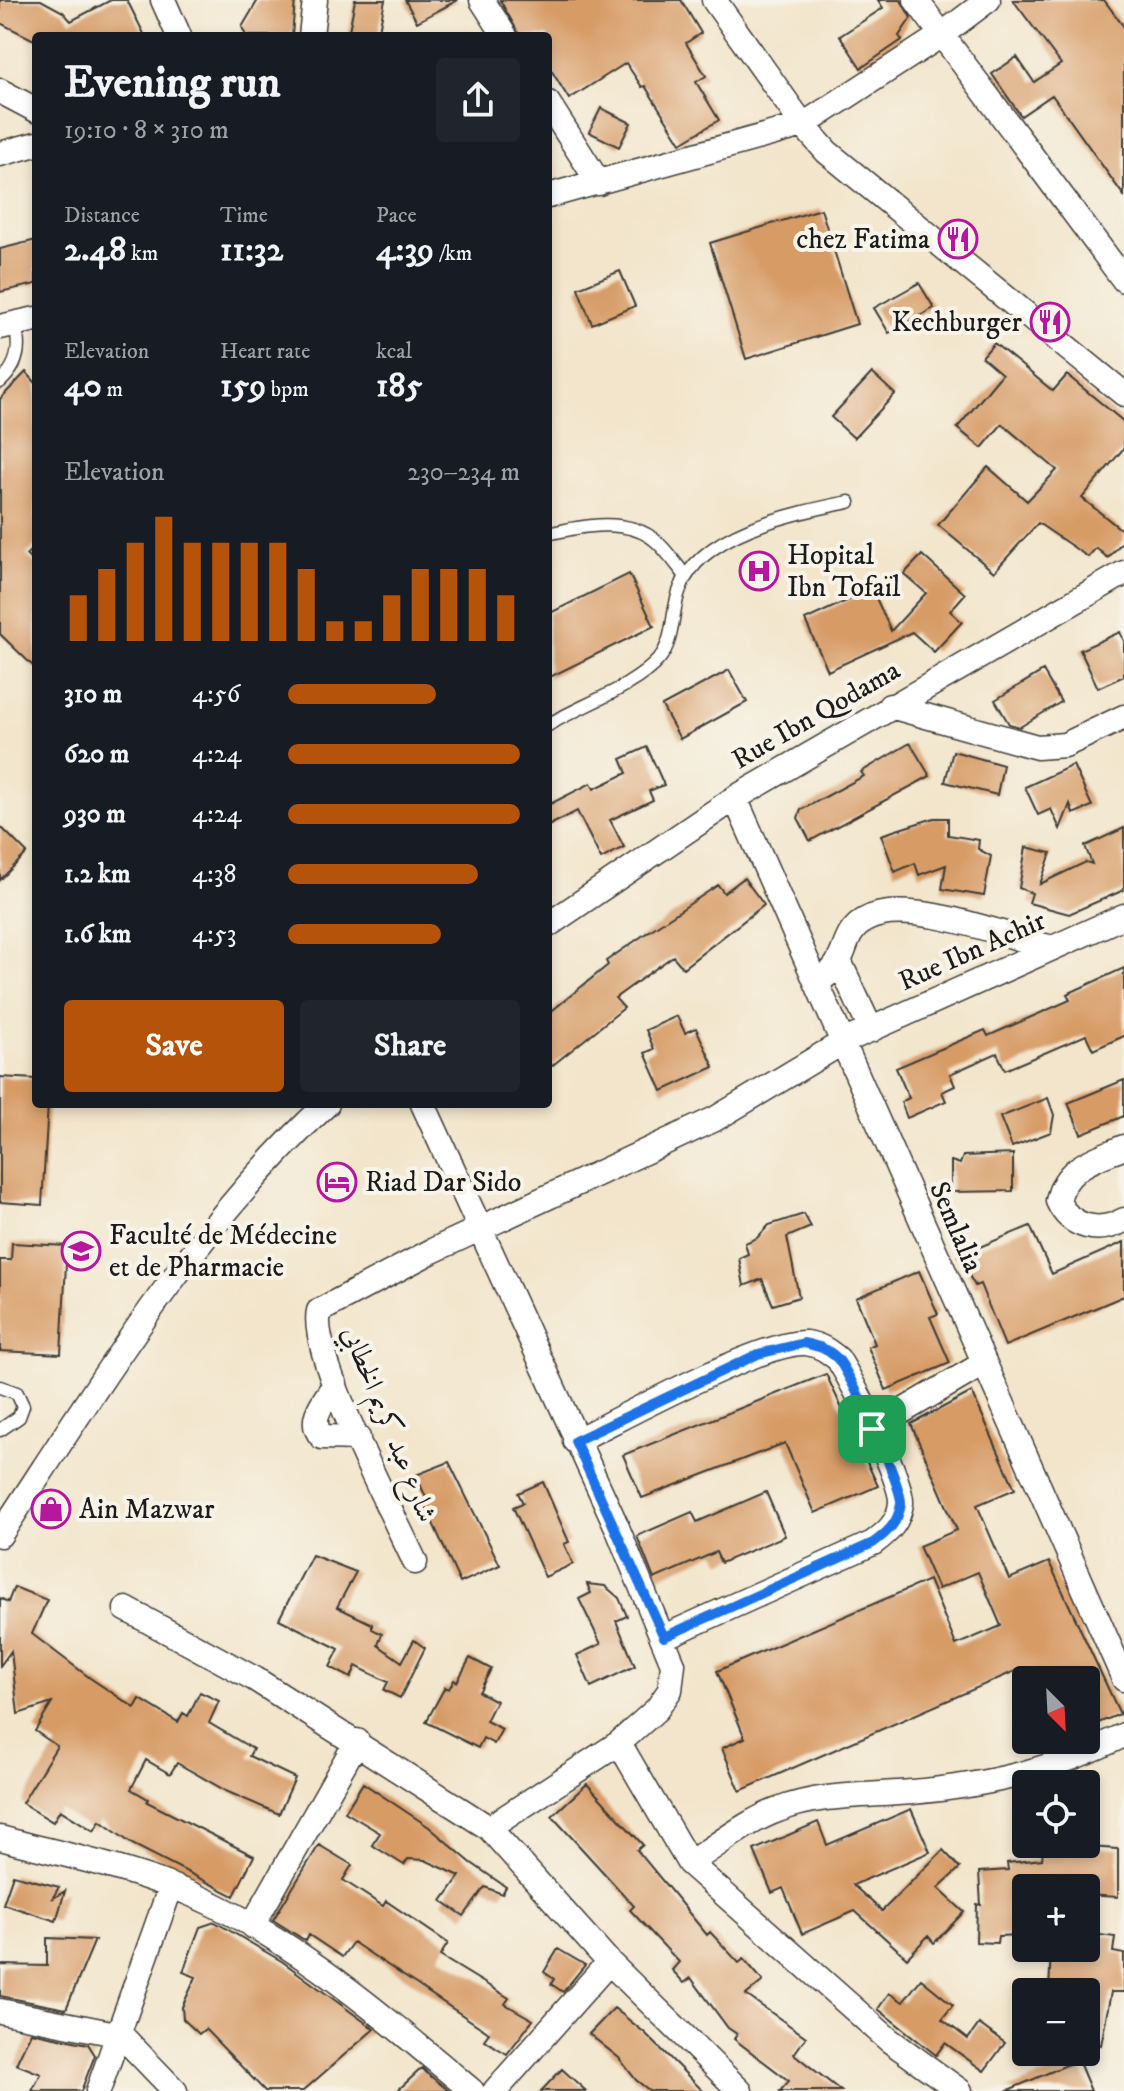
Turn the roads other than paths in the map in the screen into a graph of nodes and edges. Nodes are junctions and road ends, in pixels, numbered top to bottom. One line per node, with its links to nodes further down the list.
1 (163, 0): 7 (street)
2 (315, 0): 8 (street)
3 (482, 0): 9 (street)
4 (714, 0): 14 (street)
5 (916, 0): 10 (street)
6 (988, 0): 10 (street)
7 (177, 32)
8 (311, 32)
9 (502, 32)
10 (940, 36): 14 (street); 19 (street)
11 (0, 91): 12 (street)
12 (32, 108)
13 (552, 109): 17 (street)
14 (803, 125): 17 (street); 22 (street)
15 (32, 145): 16 (street)
16 (0, 154)
17 (599, 183): 18 (street)
18 (552, 195)
19 (1124, 280)
20 (17, 323): 21 (lane)
21 (0, 382)
22 (1124, 394)
23 (849, 502): 26 (lane)
24 (552, 533): 26 (lane)
25 (1124, 573): 27 (street, Rue Ibn Qodama)
26 (685, 575): 29 (lane)
27 (890, 706): 28 (street); 30 (street, Rue Ibn Qodama)
28 (1124, 717)
29 (552, 723)
30 (735, 798): 32 (street, Rue Ibn Qodama); 35 (street, Semlalia)
31 (1124, 916): 33 (street, Rue Ibn Achir)
32 (552, 922)
33 (1052, 948): 34 (street); 36 (street, Rue Ibn Achir)
34 (840, 963): 35 (street); 36 (street)
35 (818, 981): 37 (street, Semlalia)
36 (871, 1030): 37 (street, Rue Ibn Achir)
37 (845, 1041): 38 (street, Rue Ibn Achir); 44 (street, Semlalia)
38 (750, 1095): 43 (street, شارع عبد كريم الخطابي)
39 (425, 1108): 43 (street)
40 (313, 1109): 51 (street)
41 (1124, 1147): 42 (street)
42 (1124, 1220)
43 (479, 1227): 45 (street, شارع عبد كريم الخطابي); 50 (street)
44 (983, 1364): 47 (street); 55 (street, Semlalia)
45 (335, 1384): 49 (street, شارع عبد كريم الخطابي); 49 (street)
46 (0, 1387): 48 (lane)
47 (872, 1429): 50 (street); 54 (street)
48 (0, 1430)
49 (358, 1438): 52 (street, شارع عبد كريم الخطابي)
50 (575, 1441): 54 (street)
51 (0, 1535)
52 (415, 1562)
53 (126, 1609): 57 (street)
54 (664, 1637): 58 (street)
55 (1124, 1679)
56 (1124, 1735): 61 (street)
57 (357, 1741): 59 (street); 63 (street)
58 (619, 1743): 59 (street); 61 (street)
59 (489, 1828): 64 (street)
60 (0, 1838): 62 (street)
61 (689, 1863): 72 (street)
62 (171, 1886): 63 (street); 66 (street)
63 (252, 1926): 69 (street)
64 (609, 1962): 70 (street); 71 (street)
65 (0, 2011): 66 (street)
66 (121, 2035): 67 (street); 68 (street)
67 (98, 2091)
68 (175, 2091)
69 (472, 2091)
70 (495, 2091)
71 (740, 2091)
72 (960, 2091)

